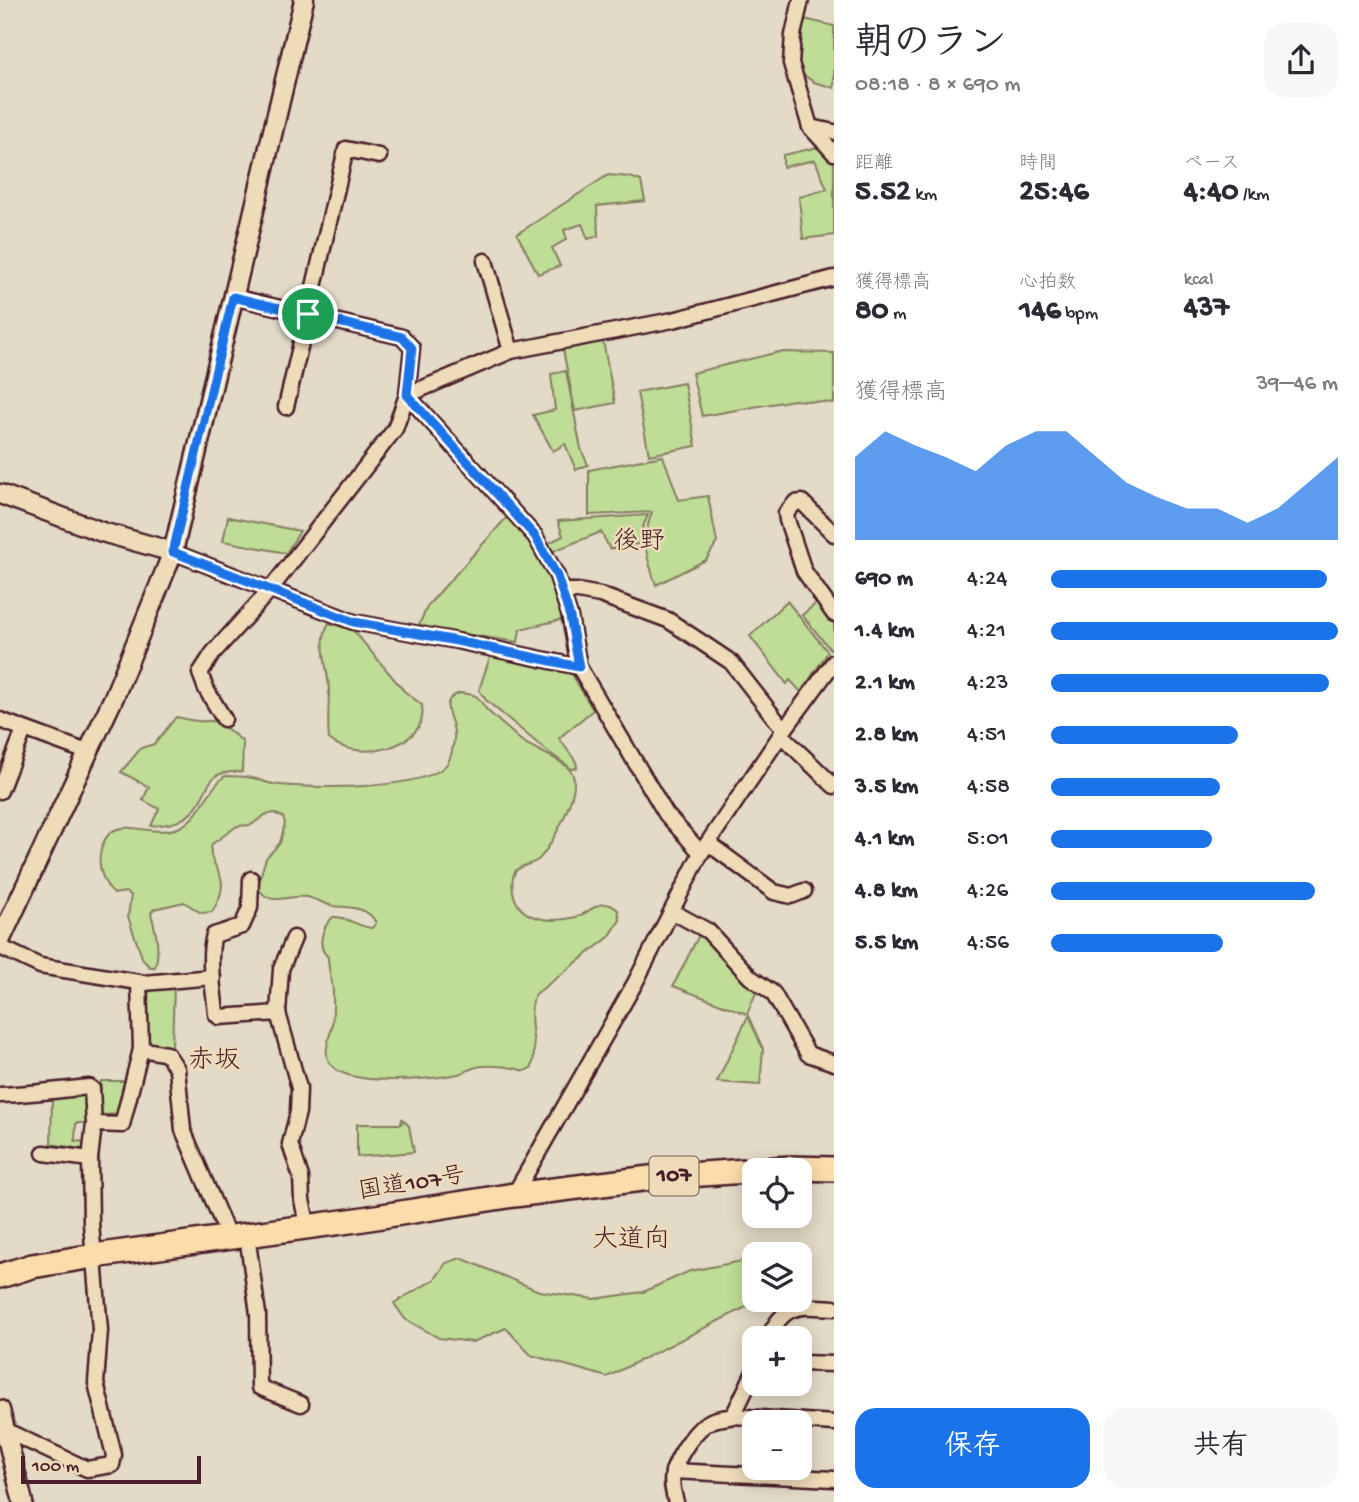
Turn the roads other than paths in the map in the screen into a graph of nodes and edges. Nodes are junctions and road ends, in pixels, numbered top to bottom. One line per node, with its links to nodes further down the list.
1 (304, 0): 9 (street)
2 (801, 0): 3 (street)
3 (810, 127): 4 (street); 5 (street)
4 (834, 132)
5 (834, 153)
6 (379, 156): 10 (street)
7 (485, 261): 11 (street)
8 (834, 278): 11 (street)
9 (233, 297): 10 (street); 16 (street)
10 (308, 314): 12 (street); 13 (street)
11 (511, 351): 12 (street)
12 (407, 395): 17 (street); 18 (street)
13 (286, 407)
14 (0, 494): 16 (street)
15 (834, 534): 19 (street)
16 (173, 552): 17 (street); 26 (street)
17 (270, 591): 21 (street); 22 (street)
18 (562, 591): 21 (street); 25 (street)
19 (834, 614)
20 (834, 662): 25 (street)
21 (579, 667): 29 (street)
22 (224, 719)
23 (0, 720): 24 (street)
24 (24, 730): 26 (street); 28 (street)
25 (783, 732): 27 (street); 29 (street)
26 (87, 752): 34 (street)
27 (834, 786)
28 (0, 792)
29 (704, 848): 31 (street); 32 (street)
30 (251, 879): 36 (street)
31 (804, 891)
32 (673, 912): 40 (street); 46 (street)
33 (294, 938): 38 (street)
34 (0, 941)
35 (0, 947): 37 (street)
36 (213, 977): 37 (street); 38 (street)
37 (139, 982): 39 (street)
38 (278, 1013): 47 (street)
39 (141, 1049): 42 (street); 48 (street)
40 (834, 1063)
41 (0, 1095): 42 (street)
42 (94, 1124): 44 (street)
43 (44, 1153): 44 (street)
44 (90, 1159): 49 (street)
45 (834, 1169): 46 (highway, 国道107号 / 107)
46 (514, 1195): 47 (highway, 国道107号 / 107)
47 (308, 1227): 48 (highway, 国道107号 / 107)
48 (238, 1236): 49 (highway, 国道107号 / 107); 56 (street)
49 (94, 1256): 50 (highway, 国道107号 / 107); 60 (street)
50 (0, 1276)
51 (834, 1308): 52 (street)
52 (774, 1326)
53 (812, 1363): 54 (street)
54 (834, 1364)
55 (743, 1396): 58 (street)
56 (301, 1404)
57 (0, 1410): 60 (street)
58 (733, 1416): 59 (street); 61 (street)
59 (834, 1423)
60 (5, 1430): 63 (street)
61 (673, 1471): 62 (street); 64 (street)
62 (834, 1479)
63 (23, 1502)
64 (676, 1502)

